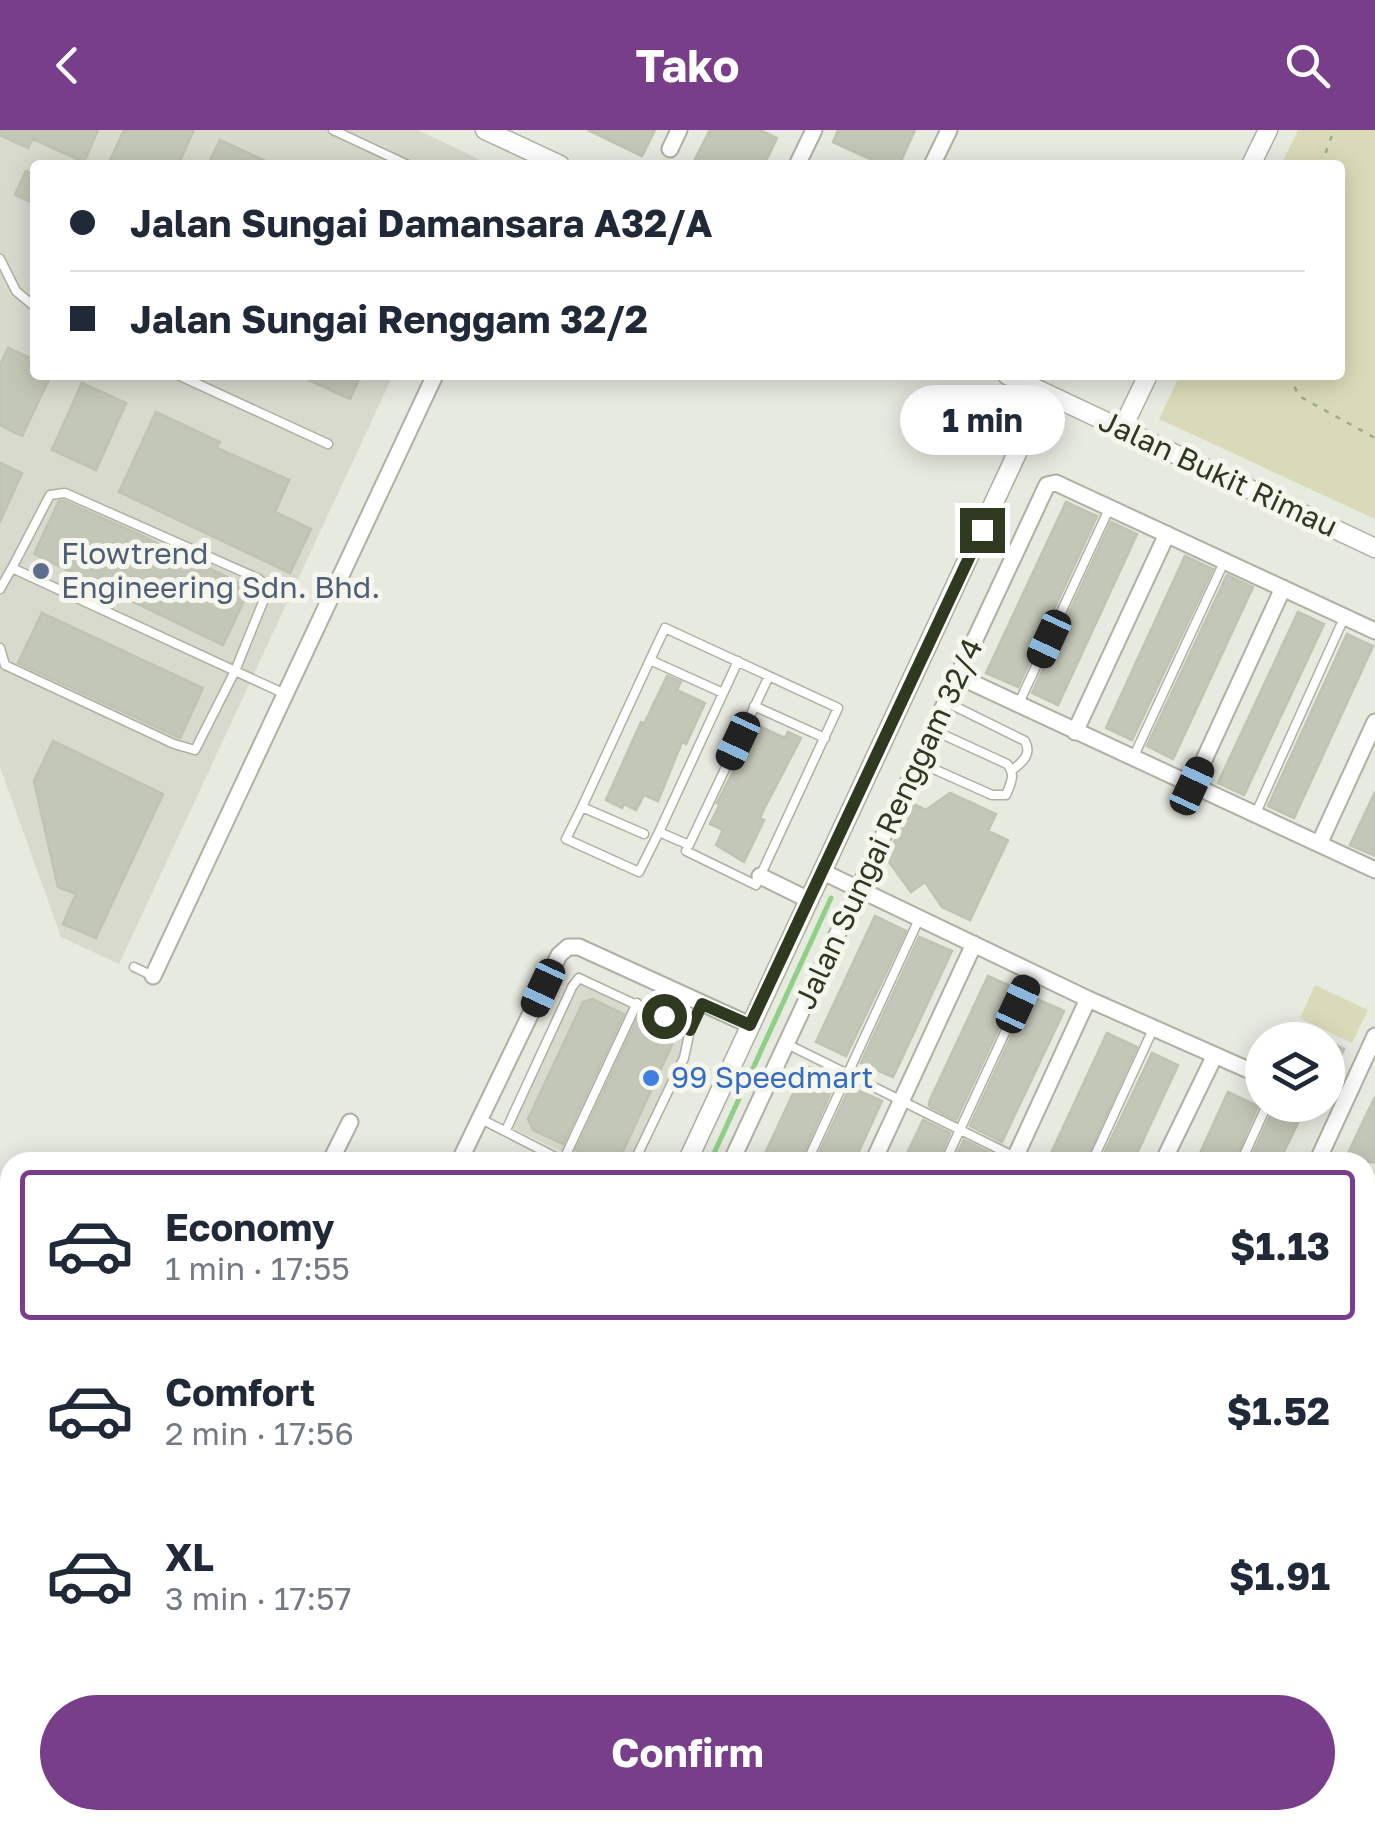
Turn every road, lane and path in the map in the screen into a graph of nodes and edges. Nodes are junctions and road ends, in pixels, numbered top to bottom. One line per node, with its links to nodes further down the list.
1 (333, 130): 9 (lane)
2 (485, 130): 10 (street)
3 (680, 130): 8 (street)
4 (814, 130): 11 (street)
5 (949, 130): 12 (street)
6 (1268, 130): 13 (street)
7 (1334, 130): 14 (path)
8 (670, 149)
9 (397, 160)
10 (536, 160)
11 (799, 160)
12 (934, 160)
13 (1253, 160)
14 (1323, 160)
15 (0, 259): 16 (lane)
16 (30, 303)
17 (189, 380): 25 (lane)
18 (433, 380): 42 (street)
19 (1018, 380): 22 (street, Jalan Bukit Rimau)
20 (1146, 380): 23 (street)
21 (1292, 380): 24 (path)
22 (1046, 393): 23 (street, Jalan Bukit Rimau); 63 (street)
23 (1122, 429): 28 (street, Jalan Bukit Rimau)
24 (1375, 438)
25 (328, 444)
26 (1110, 507): 27 (street); 40 (street, Jalan Sungai Renggam 32/4); 44 (lane)
27 (1167, 534): 29 (street); 48 (street)
28 (1375, 548)
29 (1224, 560): 31 (street); 50 (lane)
30 (12, 568): 32 (lane); 38 (lane); 38 (lane)
31 (1284, 588): 33 (street); 55 (street)
32 (0, 589)
33 (1345, 616): 34 (street); 57 (lane)
34 (1375, 631)
35 (0, 648): 38 (lane)
36 (650, 660): 37 (lane); 41 (lane); 56 (lane)
37 (738, 662): 39 (lane); 41 (lane)
38 (234, 671): 42 (lane)
39 (769, 676): 45 (lane); 49 (lane)
40 (958, 676): 43 (street, Jalan Sungai Renggam 32/4); 44 (street)
41 (723, 693): 58 (lane)
42 (285, 694): 71 (street)
43 (946, 702): 47 (street, Jalan Sungai Renggam 32/4); 52 (lane)
44 (1018, 705): 48 (street)
45 (754, 706): 49 (lane); 58 (lane)
46 (1375, 722): 60 (street)
47 (933, 730): 51 (street, Jalan Sungai Renggam 32/4); 52 (lane)
48 (1075, 732): 50 (street)
49 (825, 738): 54 (lane)
50 (1132, 758): 55 (street)
51 (918, 762): 52 (lane); 65 (street, Jalan Sungai Renggam 32/4)
52 (1012, 770)
53 (791, 778): 54 (lane)
54 (803, 784): 64 (lane)
55 (1192, 786): 57 (street)
56 (582, 806): 58 (lane); 59 (lane)
57 (1255, 815): 60 (street)
58 (658, 832)
59 (644, 834)
60 (1319, 844): 62 (street)
61 (686, 851): 64 (lane)
62 (1375, 870)
63 (823, 872): 65 (street); 66 (street)
64 (760, 876): 66 (street)
65 (859, 888): 67 (street); 79 (street, Jalan Sungai Renggam 32/4)
66 (809, 900): 75 (street)
67 (920, 917): 68 (street); 82 (lane)
68 (974, 944): 70 (street); 84 (street)
69 (134, 968): 71 (lane)
70 (1033, 972): 72 (street); 90 (lane)
71 (153, 976)
72 (1088, 999): 76 (street); 102 (street)
73 (636, 1003): 77 (lane); 89 (lane); 94 (lane)
74 (702, 1004): 75 (street); 77 (lane); 85 (street)
75 (750, 1025): 96 (street)
76 (1154, 1027): 80 (street); 103 (lane)
77 (690, 1030): 95 (lane)
78 (1375, 1036): 83 (street)
79 (787, 1044): 82 (lane); 97 (street, Jalan Sungai Renggam 32/4)
80 (1215, 1055): 81 (street); 104 (street)
81 (1245, 1068)
82 (848, 1073): 84 (lane); 98 (lane)
83 (1345, 1101)
84 (900, 1102): 90 (lane); 99 (street)
85 (481, 1119): 89 (lane); 92 (street)
86 (350, 1122): 91 (street)
87 (1259, 1122): 105 (lane)
88 (1335, 1122): 106 (street)
89 (506, 1130): 93 (lane)
90 (960, 1130): 100 (lane); 101 (lane)
91 (335, 1152)
92 (464, 1152)
93 (547, 1152)
94 (569, 1152)
95 (639, 1152)
96 (693, 1152)
97 (736, 1152)
98 (812, 1152)
99 (878, 1152)
100 (950, 1152)
101 (1000, 1152)
102 (1018, 1152)
103 (1097, 1152)
104 (1169, 1152)
105 (1246, 1152)
106 (1321, 1152)

